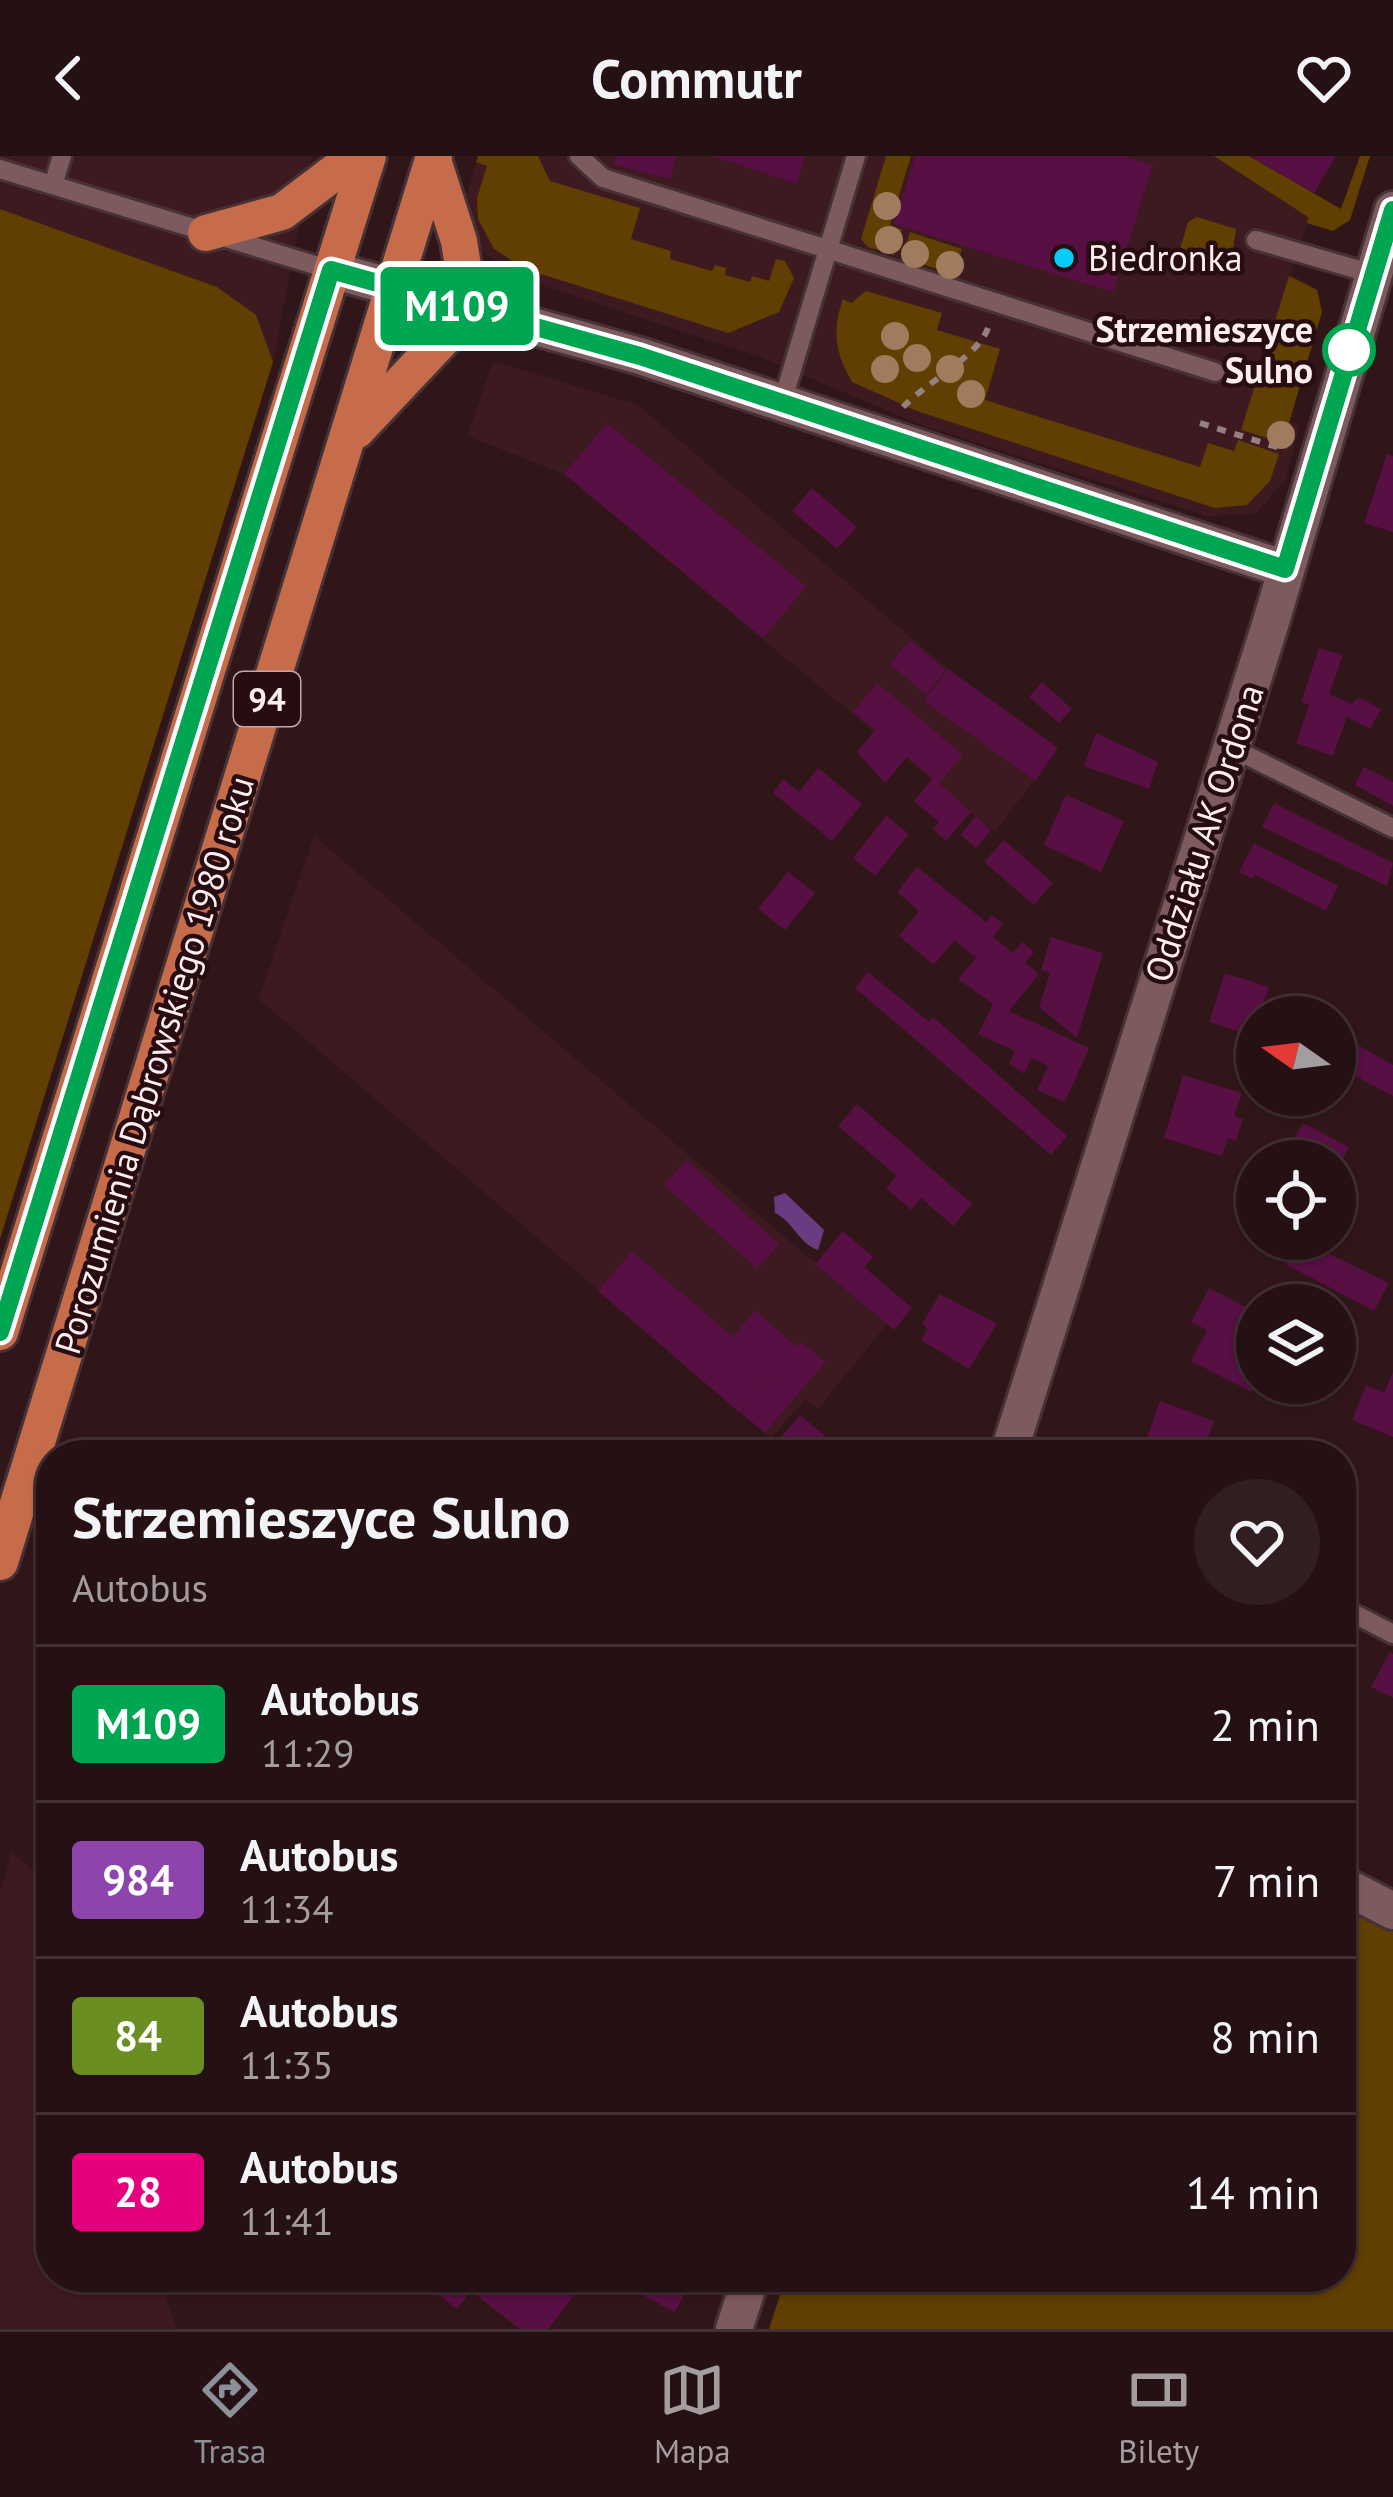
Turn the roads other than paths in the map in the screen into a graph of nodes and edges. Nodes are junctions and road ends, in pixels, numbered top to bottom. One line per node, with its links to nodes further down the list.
1 (62, 156): 8 (lane)
2 (356, 156): 10 (main road)
3 (368, 156): 13 (main road, Porozumienia Dąbrowskiego 1980 roku / 94)
4 (579, 156): 12 (lane)
5 (856, 156): 12 (lane)
6 (434, 158): 15 (main road, Porozumienia Dąbrowskiego 1980 roku / 94); 16 (main road)
7 (0, 169): 8 (lane)
8 (53, 185): 10 (lane)
9 (1393, 210): 14 (street, Oddziału AK Ordona)
10 (206, 233): 13 (lane)
11 (1256, 240): 14 (lane)
12 (828, 250): 17 (lane); 18 (lane)
13 (331, 270): 15 (street); 23 (main road, Porozumienia Dąbrowskiego 1980 roku / 94)
14 (1372, 274): 20 (street, Oddziału AK Ordona)
15 (393, 288): 16 (street); 19 (main road, Porozumienia Dąbrowskiego 1980 roku / 94)
16 (470, 310): 18 (street); 19 (main road)
17 (1215, 371)
18 (782, 403): 20 (street)
19 (346, 442): 24 (main road, Porozumienia Dąbrowskiego 1980 roku / 94)
20 (1285, 569): 21 (street, Oddziału AK Ordona)
21 (1232, 748): 22 (lane); 25 (street, Oddziału AK Ordona)
22 (1393, 828)
23 (0, 1332)
24 (38, 1440)
25 (1014, 1440)
26 (36, 1445): 27 (main road, Porozumienia Dąbrowskiego 1980 roku / 94)
27 (0, 1562)
28 (1356, 1615): 29 (lane)
29 (1393, 1634)
30 (1356, 1892): 31 (street)
31 (1393, 1911)
32 (746, 2292): 33 (street)
33 (734, 2329)

